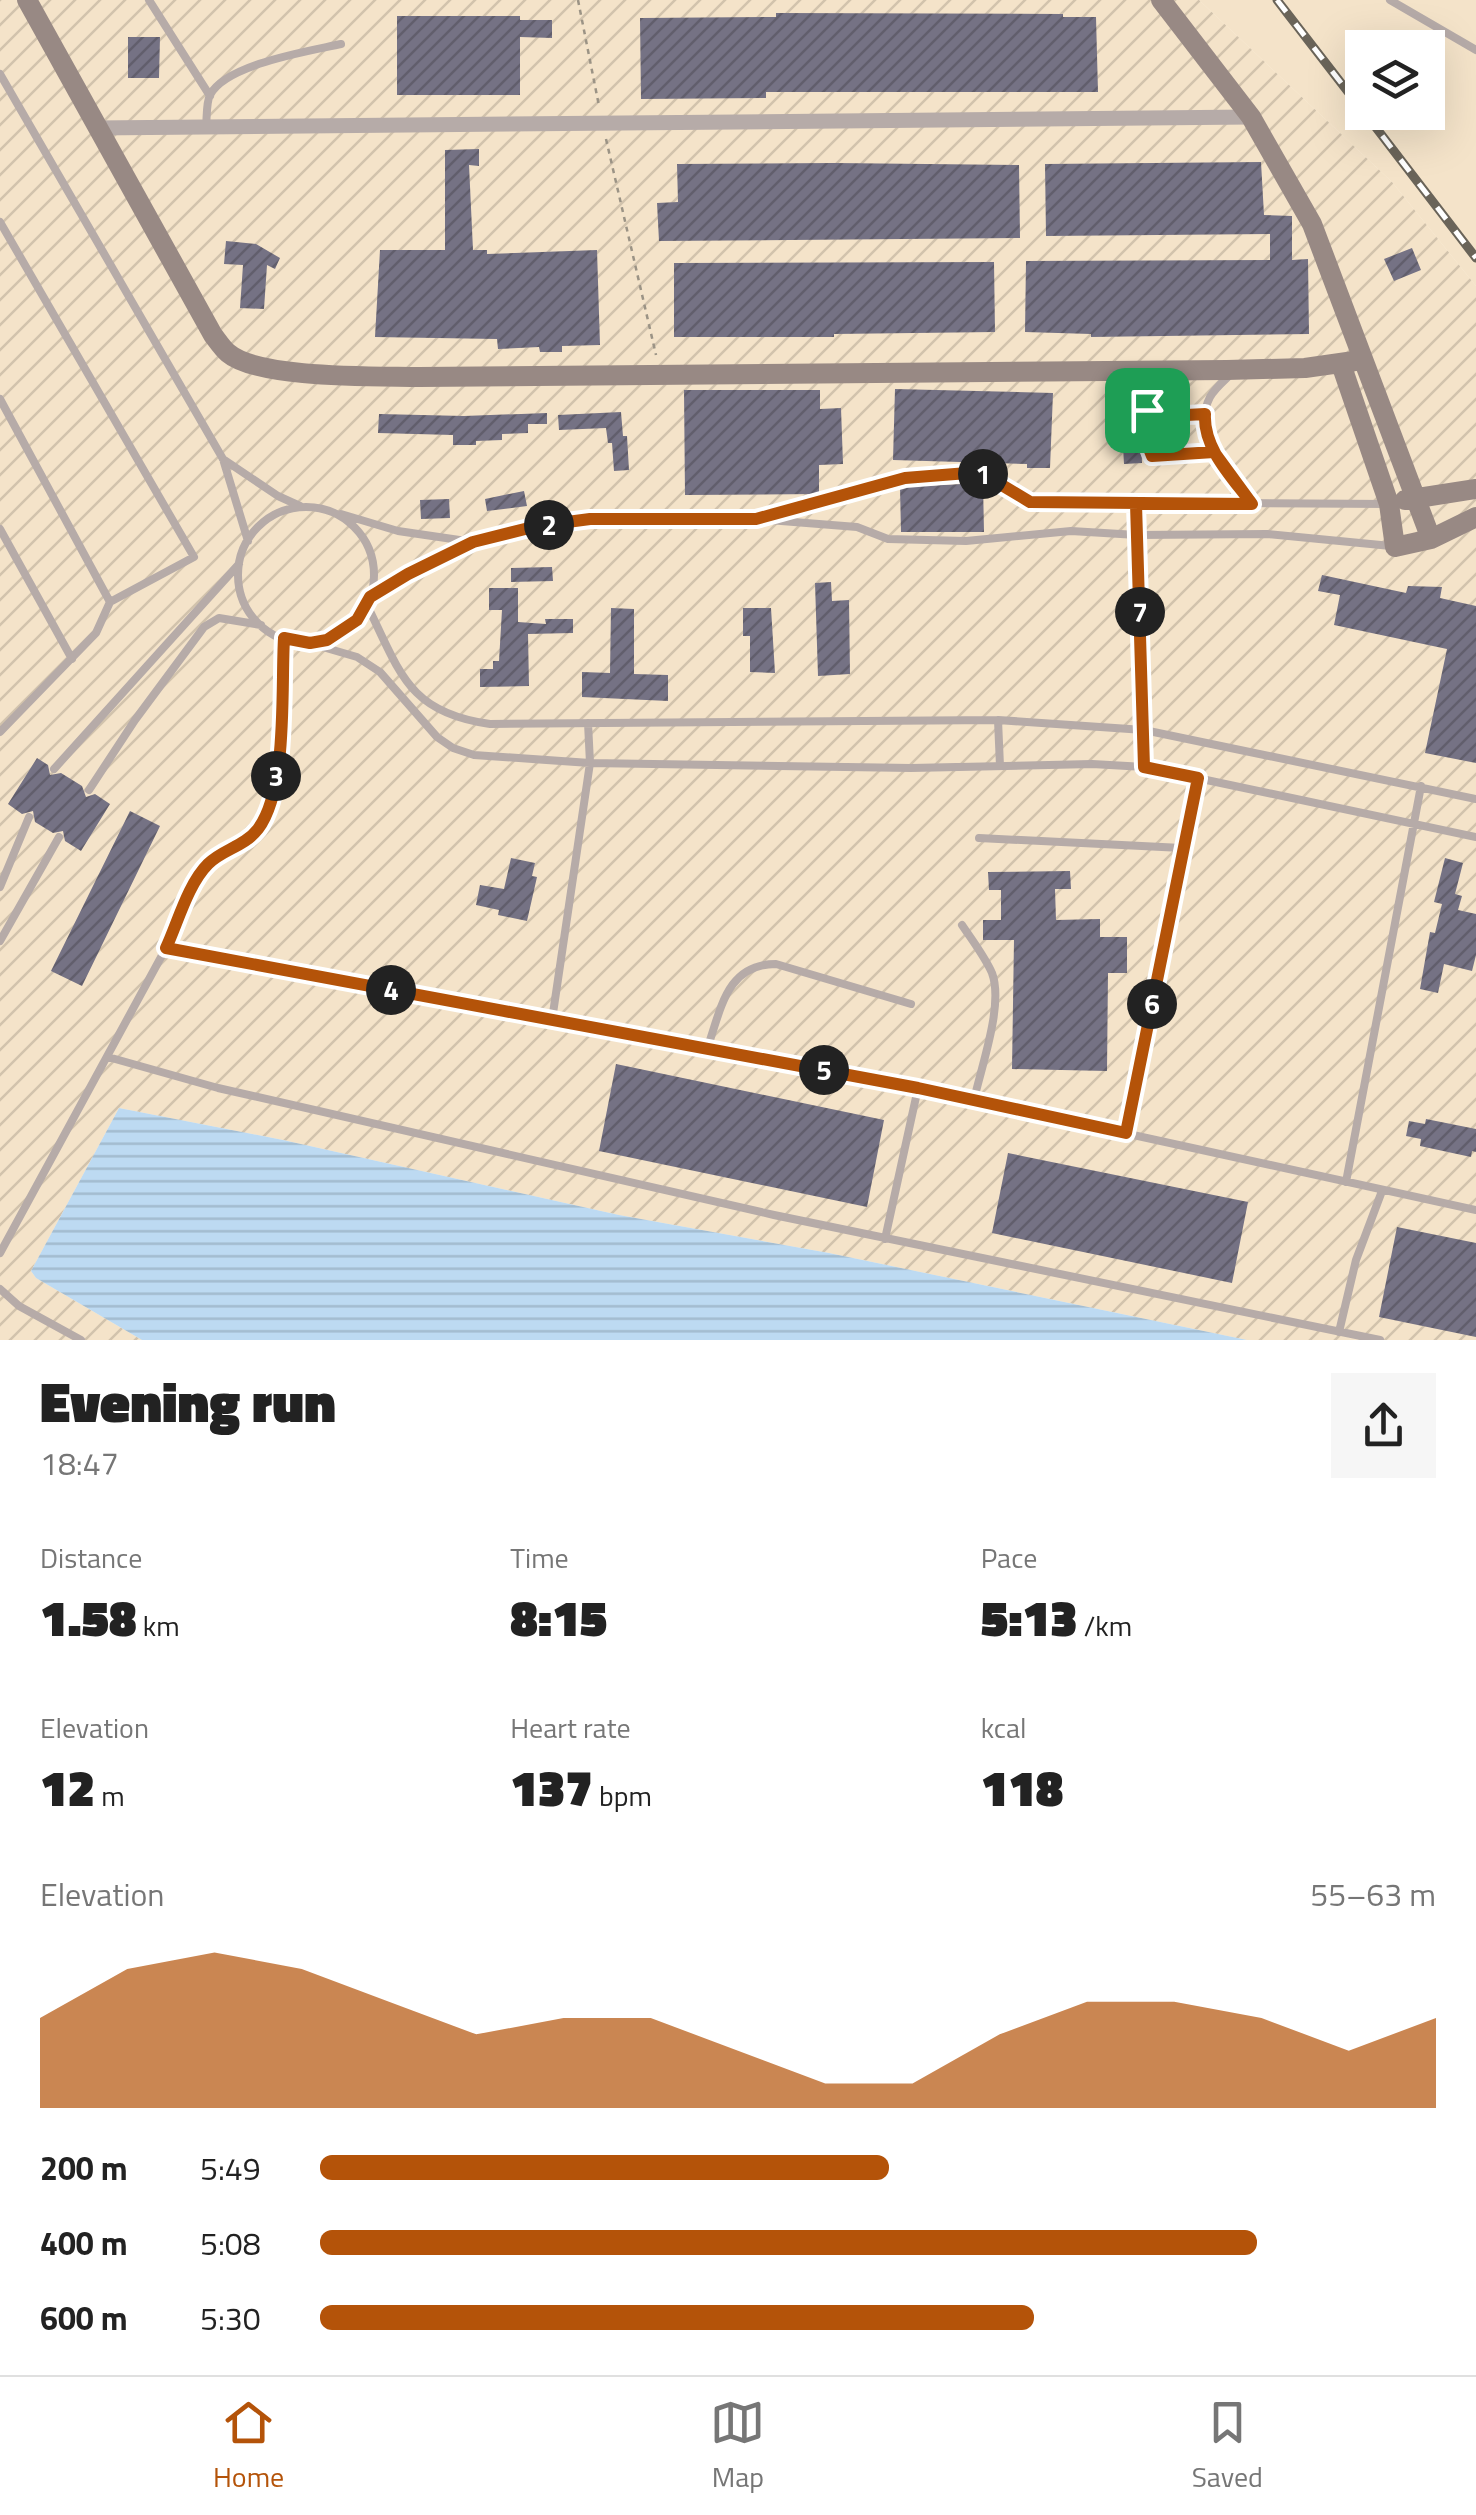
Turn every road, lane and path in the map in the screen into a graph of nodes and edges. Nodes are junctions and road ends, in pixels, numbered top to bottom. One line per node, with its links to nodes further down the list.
1 (27, 0): 13 (main road)
2 (149, 0): 9 (lane)
3 (578, 0): 11 (path)
4 (1161, 0): 10 (main road)
5 (1390, 0): 7 (lane)
6 (341, 44): 9 (lane)
7 (1476, 50)
8 (0, 74): 25 (lane)
9 (210, 96): 12 (lane)
10 (1251, 118): 11 (street); 15 (main road)
11 (603, 126): 12 (street); 18 (path)
12 (206, 127): 13 (street)
13 (96, 128): 18 (main road)
14 (0, 222): 43 (lane)
15 (1350, 362): 16 (main road); 27 (main road); 30 (main road)
16 (1235, 370): 17 (main road); 21 (lane)
17 (1124, 371): 18 (main road); 20 (lane)
18 (660, 374)
19 (0, 399): 22 (lane)
20 (1147, 410): 21 (lane); 24 (lane)
21 (1205, 414): 24 (lane)
22 (12, 420): 23 (lane); 43 (lane)
23 (0, 426)
24 (1214, 452): 29 (lane)
25 (223, 459): 31 (lane); 38 (lane)
26 (1476, 489): 27 (main road)
27 (1414, 498): 30 (main road); 37 (main road)
28 (1136, 504): 29 (lane); 34 (lane); 36 (lane)
29 (1252, 504): 30 (lane)
30 (1389, 504): 40 (main road)
31 (301, 507): 32 (lane); 38 (lane)
32 (329, 510): 39 (lane); 42 (lane)
33 (1476, 517): 37 (main road)
34 (756, 519): 36 (lane); 39 (lane)
35 (0, 529): 47 (lane)
36 (1137, 535): 40 (lane); 50 (lane)
37 (1431, 539): 40 (main road)
38 (248, 541): 41 (lane)
39 (473, 542): 42 (lane)
40 (1395, 546)
41 (239, 564): 44 (lane); 55 (lane)
42 (369, 601): 46 (lane); 49 (lane)
43 (110, 602): 47 (lane)
44 (261, 625): 45 (lane); 58 (lane)
45 (284, 638): 46 (lane); 69 (lane)
46 (310, 643): 52 (lane)
47 (72, 659): 51 (lane)
48 (998, 720): 49 (lane); 50 (lane); 53 (lane)
49 (588, 723): 52 (lane)
50 (1144, 730): 54 (lane); 57 (lane)
51 (0, 732)
52 (590, 763): 53 (lane); 71 (lane)
53 (1000, 766): 54 (lane)
54 (1144, 767): 56 (lane)
55 (54, 769)
56 (1198, 778): 61 (lane); 65 (lane)
57 (1421, 786): 59 (lane); 61 (lane)
58 (89, 790)
59 (1476, 799)
60 (29, 818): 66 (lane)
61 (1414, 824): 63 (lane); 77 (lane)
62 (59, 836): 68 (lane)
63 (1476, 837)
64 (979, 838): 65 (lane)
65 (1182, 848): 76 (lane)
66 (0, 887)
67 (962, 925): 75 (lane)
68 (0, 941)
69 (166, 948): 71 (lane); 73 (lane)
70 (911, 1004): 72 (lane)
71 (552, 1020): 72 (lane)
72 (707, 1049): 74 (lane)
73 (108, 1057): 80 (lane); 81 (lane)
74 (918, 1088): 75 (lane); 80 (lane)
75 (974, 1100): 76 (lane)
76 (1126, 1133): 77 (lane)
77 (1346, 1182): 78 (lane)
78 (1382, 1191): 79 (lane); 83 (lane)
79 (1476, 1210)
80 (885, 1239): 83 (lane)
81 (0, 1253)
82 (0, 1288): 84 (lane)
83 (1340, 1332): 85 (lane)
84 (82, 1340)
85 (1380, 1340)

